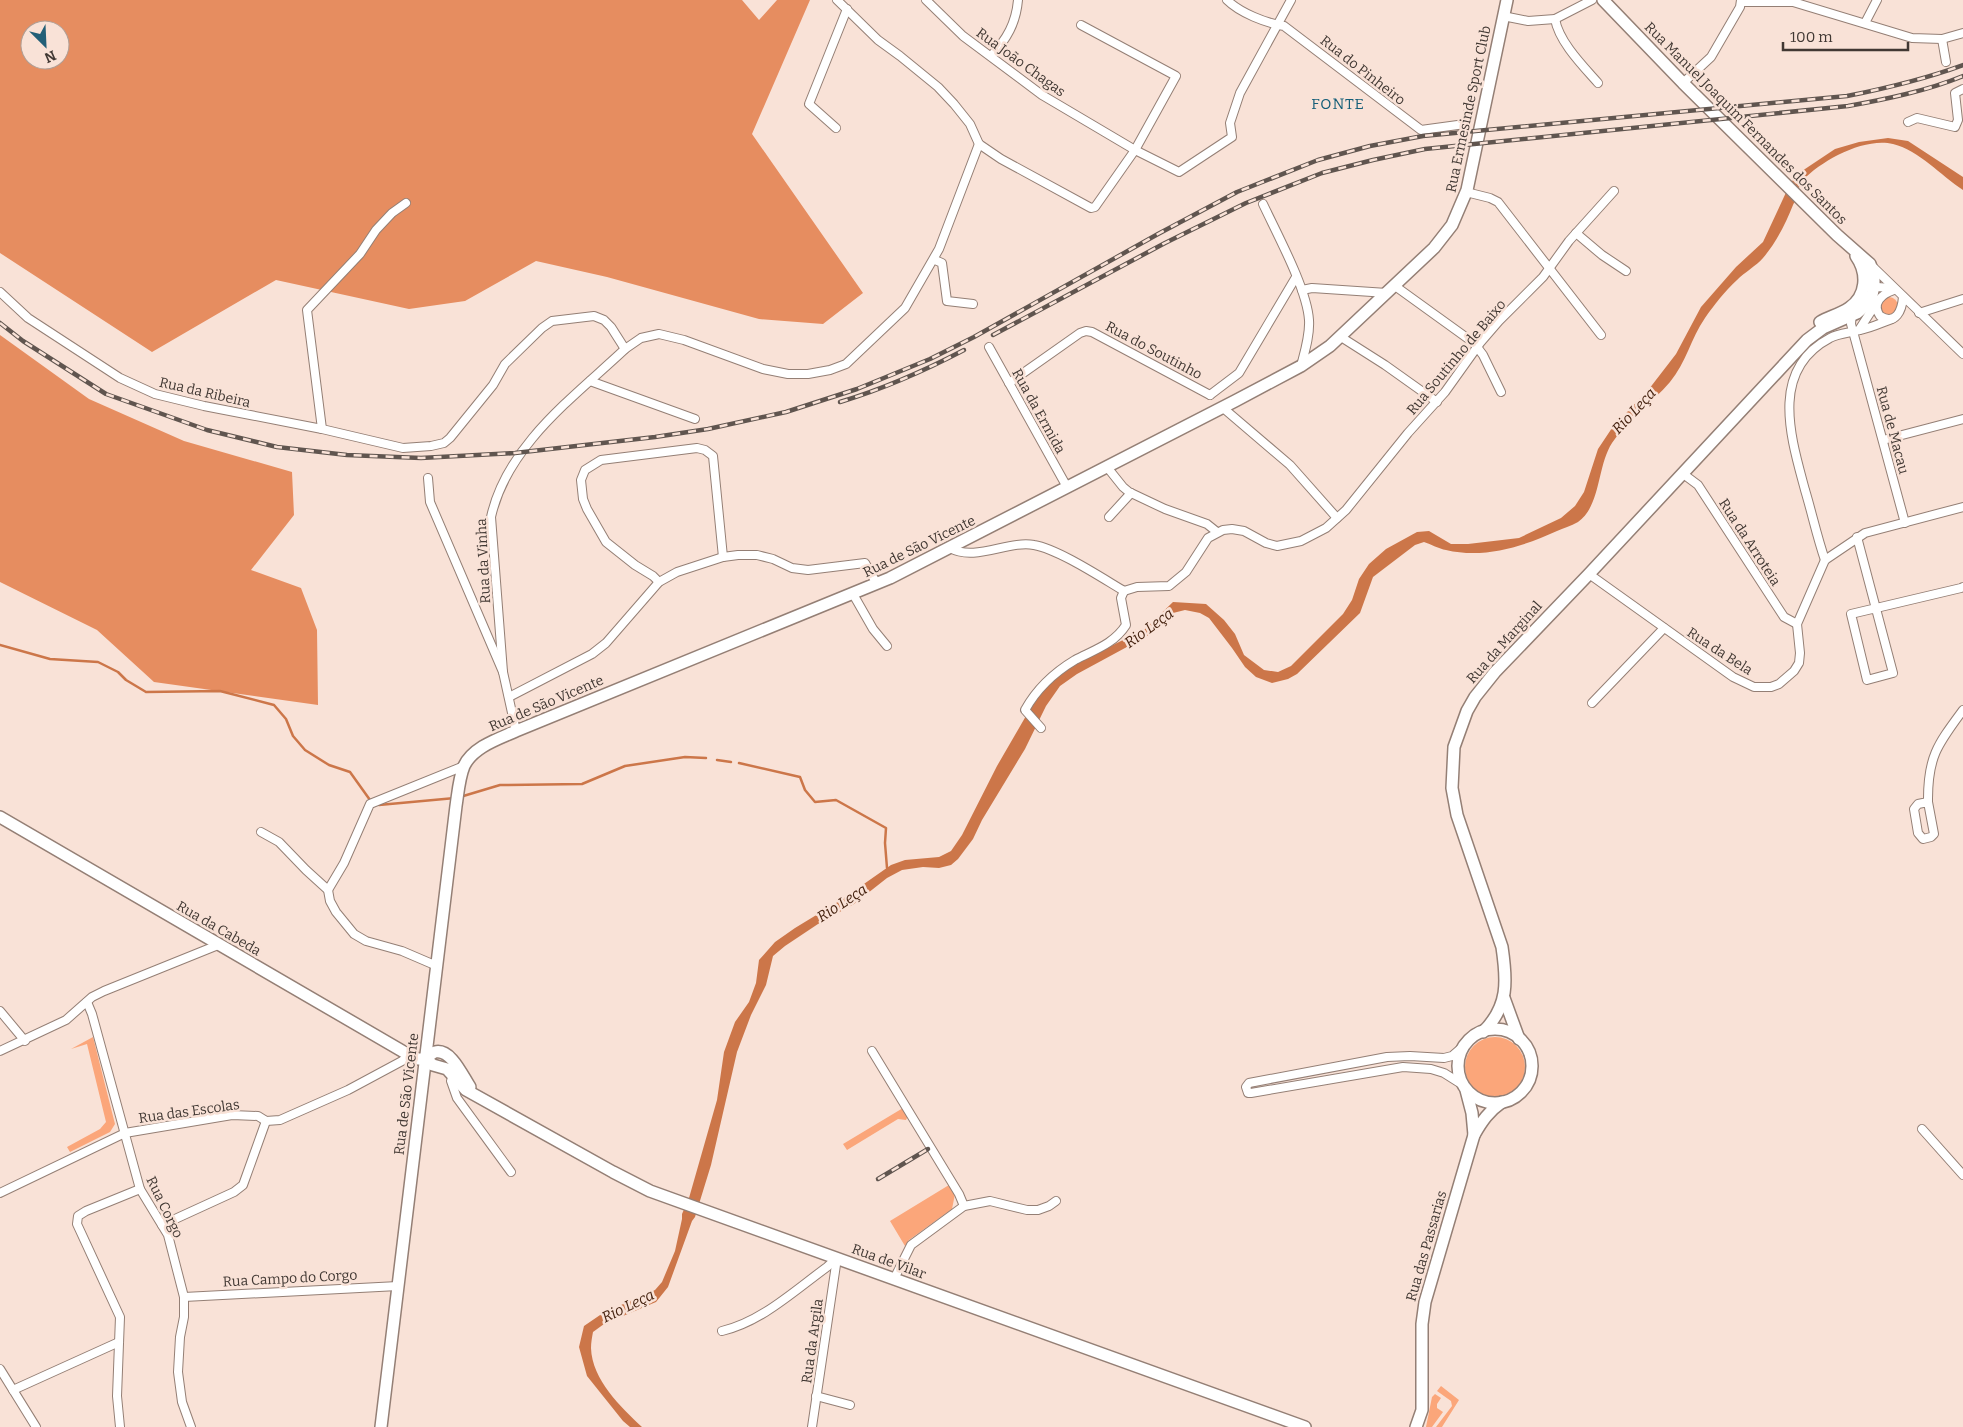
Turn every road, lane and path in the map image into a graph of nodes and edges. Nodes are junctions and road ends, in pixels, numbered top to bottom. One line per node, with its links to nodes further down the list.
1 (837, 0): 11 (street)
2 (926, 0): 19 (street, Rua João Chagas)
3 (1018, 0): 19 (street)
4 (1227, 0): 16 (street, Rua do Pinheiro)
5 (1291, 0): 16 (street)
6 (1507, 0): 12 (street, Rua Ermesinde Sport Club)
7 (1592, 0): 13 (street)
8 (1603, 0): 22 (street, Rua Manuel Joaquim Fernandes dos Santos)
9 (1877, 0): 14 (street)
10 (1741, 1): 14 (street); 22 (street)
11 (847, 9): 26 (street); 27 (street)
12 (1504, 16): 13 (street); 30 (street, Rua Ermesinde Sport Club)
13 (1554, 19): 21 (street)
14 (1865, 23): 18 (street)
15 (1081, 25): 28 (street)
16 (1276, 25): 24 (street, Rua do Pinheiro); 28 (street, Rua João Chagas)
17 (1963, 33): 18 (street)
18 (1942, 39): 20 (street)
19 (991, 56): 28 (street, Rua João Chagas)
20 (1946, 62)
21 (1598, 83)
22 (1683, 83): 34 (street, Rua Manuel Joaquim Fernandes dos Santos)
23 (1963, 89): 25 (street)
24 (1472, 99)
25 (1908, 122)
26 (836, 128)
27 (979, 144): 28 (street); 35 (street, Rua da Vinha)
28 (1135, 150)
29 (1614, 191): 33 (street, Rua Soutinho de Baixo)
30 (1466, 192): 37 (street); 43 (street, Rua Ermesinde Sport Club)
31 (406, 203): 73 (street)
32 (1263, 204): 39 (street)
33 (1576, 233): 37 (street, Rua Soutinho de Baixo); 38 (street)
34 (1844, 241): 36 (street, Rua Manuel Joaquim Fernandes dos Santos); 45 (street)
35 (935, 260): 49 (street); 61 (street, Rua da Vinha)
36 (1870, 264): 40 (street); 41 (street, Rua Manuel Joaquim Fernandes dos Santos)
37 (1549, 269): 56 (street); 60 (street, Rua Soutinho de Baixo)
38 (1626, 271)
39 (1296, 277): 42 (street); 67 (street, Rua do Soutinho)
40 (1874, 286): 41 (street); 45 (street); 51 (street, Rua da Marginal)
41 (1893, 289): 46 (street); 48 (street)
42 (1302, 290): 43 (street); 63 (street)
43 (1391, 290): 57 (street, Rua Ermesinde Sport Club); 60 (street)
44 (0, 292): 73 (street, Rua da Ribeira)
45 (1860, 296): 51 (street); 68 (street, Rua da Marginal)
46 (1903, 297): 50 (street); 52 (street)
47 (1963, 299): 50 (street)
48 (1878, 300): 52 (street); 54 (street)
49 (973, 304)
50 (1919, 313): 62 (street)
51 (1851, 316): 53 (street, Rua da Marginal); 54 (street)
52 (1892, 319): 54 (street)
53 (1835, 323): 54 (street); 68 (street, Rua da Marginal)
54 (1856, 331): 55 (street); 58 (street, Rua de Macau)
55 (1842, 334): 58 (street); 88 (street)
56 (1601, 335)
57 (1341, 337): 63 (street, Rua Ermesinde Sport Club); 69 (street)
58 (1858, 344): 74 (street, Rua de Macau)
59 (989, 347): 65 (street, Rua da Ermida)
60 (1477, 347): 66 (street); 69 (street, Rua Soutinho de Baixo)
61 (625, 349): 64 (street, Rua da Vinha); 73 (street, Rua da Ribeira)
62 (1963, 354)
63 (1301, 366): 70 (street, Rua Ermesinde Sport Club)
64 (590, 381): 71 (street); 99 (street, Rua da Vinha)
65 (1009, 383): 67 (street, Rua do Soutinho); 78 (street, Rua da Ermida)
66 (1501, 392)
67 (1210, 395): 70 (street)
68 (1749, 400): 76 (street, Rua da Marginal)
69 (1437, 402): 82 (street, Rua Soutinho de Baixo)
70 (1220, 408): 75 (street, Rua de São Vicente); 82 (street)
71 (695, 419)
72 (1963, 419): 74 (street)
73 (322, 429)
74 (1883, 440): 83 (street, Rua de Macau)
75 (1107, 467): 78 (street, Rua de São Vicente); 79 (street)
76 (1682, 473): 89 (street, Rua da Marginal); 96 (street, Rua da Arroteia)
77 (428, 478): 99 (street)
78 (1067, 487): 86 (street, Rua de São Vicente)
79 (1131, 493): 81 (street); 84 (street)
80 (1963, 507): 83 (street)
81 (1109, 517)
82 (1337, 518): 84 (street, Rua Soutinho de Baixo)
83 (1905, 523): 85 (street)
84 (1217, 532): 93 (street)
85 (1858, 537): 88 (street); 95 (street)
86 (950, 548): 91 (street, Rua de São Vicente); 93 (street)
87 (723, 557): 90 (street); 90 (street); 91 (street)
88 (1825, 560): 96 (street)
89 (1589, 574): 97 (street, Rua da Bela); 112 (street, Rua da Marginal)
90 (659, 582): 100 (street)
91 (877, 584): 94 (street, Rua de São Vicente)
92 (1963, 586): 95 (street)
93 (1124, 591): 103 (street)
94 (853, 594): 98 (street); 104 (street, Rua de São Vicente)
95 (1877, 608): 95 (street)
96 (1797, 624): 97 (street, Rua da Bela)
97 (1664, 628): 101 (street)
98 (887, 646)
99 (503, 672): 100 (street)
100 (509, 697): 104 (street)
101 (1592, 703)
102 (1963, 710): 106 (street)
103 (1041, 728)
104 (516, 731): 105 (street, Rua de São Vicente)
105 (464, 766): 109 (street); 111 (street, Rua de São Vicente)
106 (1928, 802)
107 (0, 817): 110 (street, Rua da Cabeda)
108 (261, 832): 109 (street)
109 (328, 890): 111 (street)
110 (218, 945): 113 (street); 121 (street, Rua da Cabeda)
111 (437, 966): 122 (street, Rua de São Vicente)
112 (1504, 998): 115 (street, Rua da Marginal); 116 (street, Rua da Marginal)
113 (87, 1002): 117 (street); 131 (street, Rua Corgo)
114 (0, 1012): 117 (street)
115 (1483, 1032): 116 (street); 118 (street)
116 (1519, 1039): 128 (street)
117 (25, 1040): 119 (street)
118 (1466, 1044): 123 (street); 126 (street)
119 (0, 1051)
120 (872, 1051): 138 (street)
121 (409, 1055): 122 (street, Rua da Cabeda); 129 (street, Rua das Escolas)
122 (425, 1059): 124 (street, Rua de Vilar); 127 (street, Rua de Vilar); 142 (street, Rua de São Vicente)
123 (1345, 1065): 125 (street); 125 (street)
124 (453, 1076): 127 (street, Rua de Vilar); 133 (street)
125 (1307, 1083): 126 (street)
126 (1464, 1087): 128 (street); 132 (street, Rua das Passarias)
127 (476, 1094): 140 (street, Rua de Vilar)
128 (1502, 1102): 132 (street, Rua das Passarias)
129 (266, 1120): 131 (street, Rua das Escolas); 139 (street)
130 (1922, 1129): 134 (street)
131 (125, 1133): 135 (street, Rua Corgo); 136 (street, Rua das Escolas)
132 (1474, 1135): 156 (street, Rua das Passarias)
133 (511, 1172)
134 (1963, 1175)
135 (140, 1189): 139 (street, Rua Corgo); 145 (street)
136 (0, 1193)
137 (1056, 1201): 138 (street)
138 (964, 1206): 141 (street)
139 (162, 1225): 143 (street, Rua Corgo)
140 (837, 1258): 141 (street, Rua de Vilar); 144 (street); 148 (street, Rua da Argila)
141 (894, 1279): 155 (street, Rua de Vilar)
142 (398, 1286): 143 (street, Rua Campo do Corgo); 153 (street, Rua de São Vicente)
143 (184, 1297): 152 (street, Rua Corgo)
144 (722, 1331)
145 (119, 1342): 147 (street); 151 (street)
146 (0, 1369): 147 (street)
147 (13, 1390): 150 (street)
148 (816, 1396): 149 (street); 154 (street, Rua da Argila)
149 (850, 1405)
150 (36, 1427)
151 (120, 1427)
152 (191, 1427)
153 (381, 1427)
154 (812, 1427)
155 (1305, 1427)
156 (1416, 1427)

